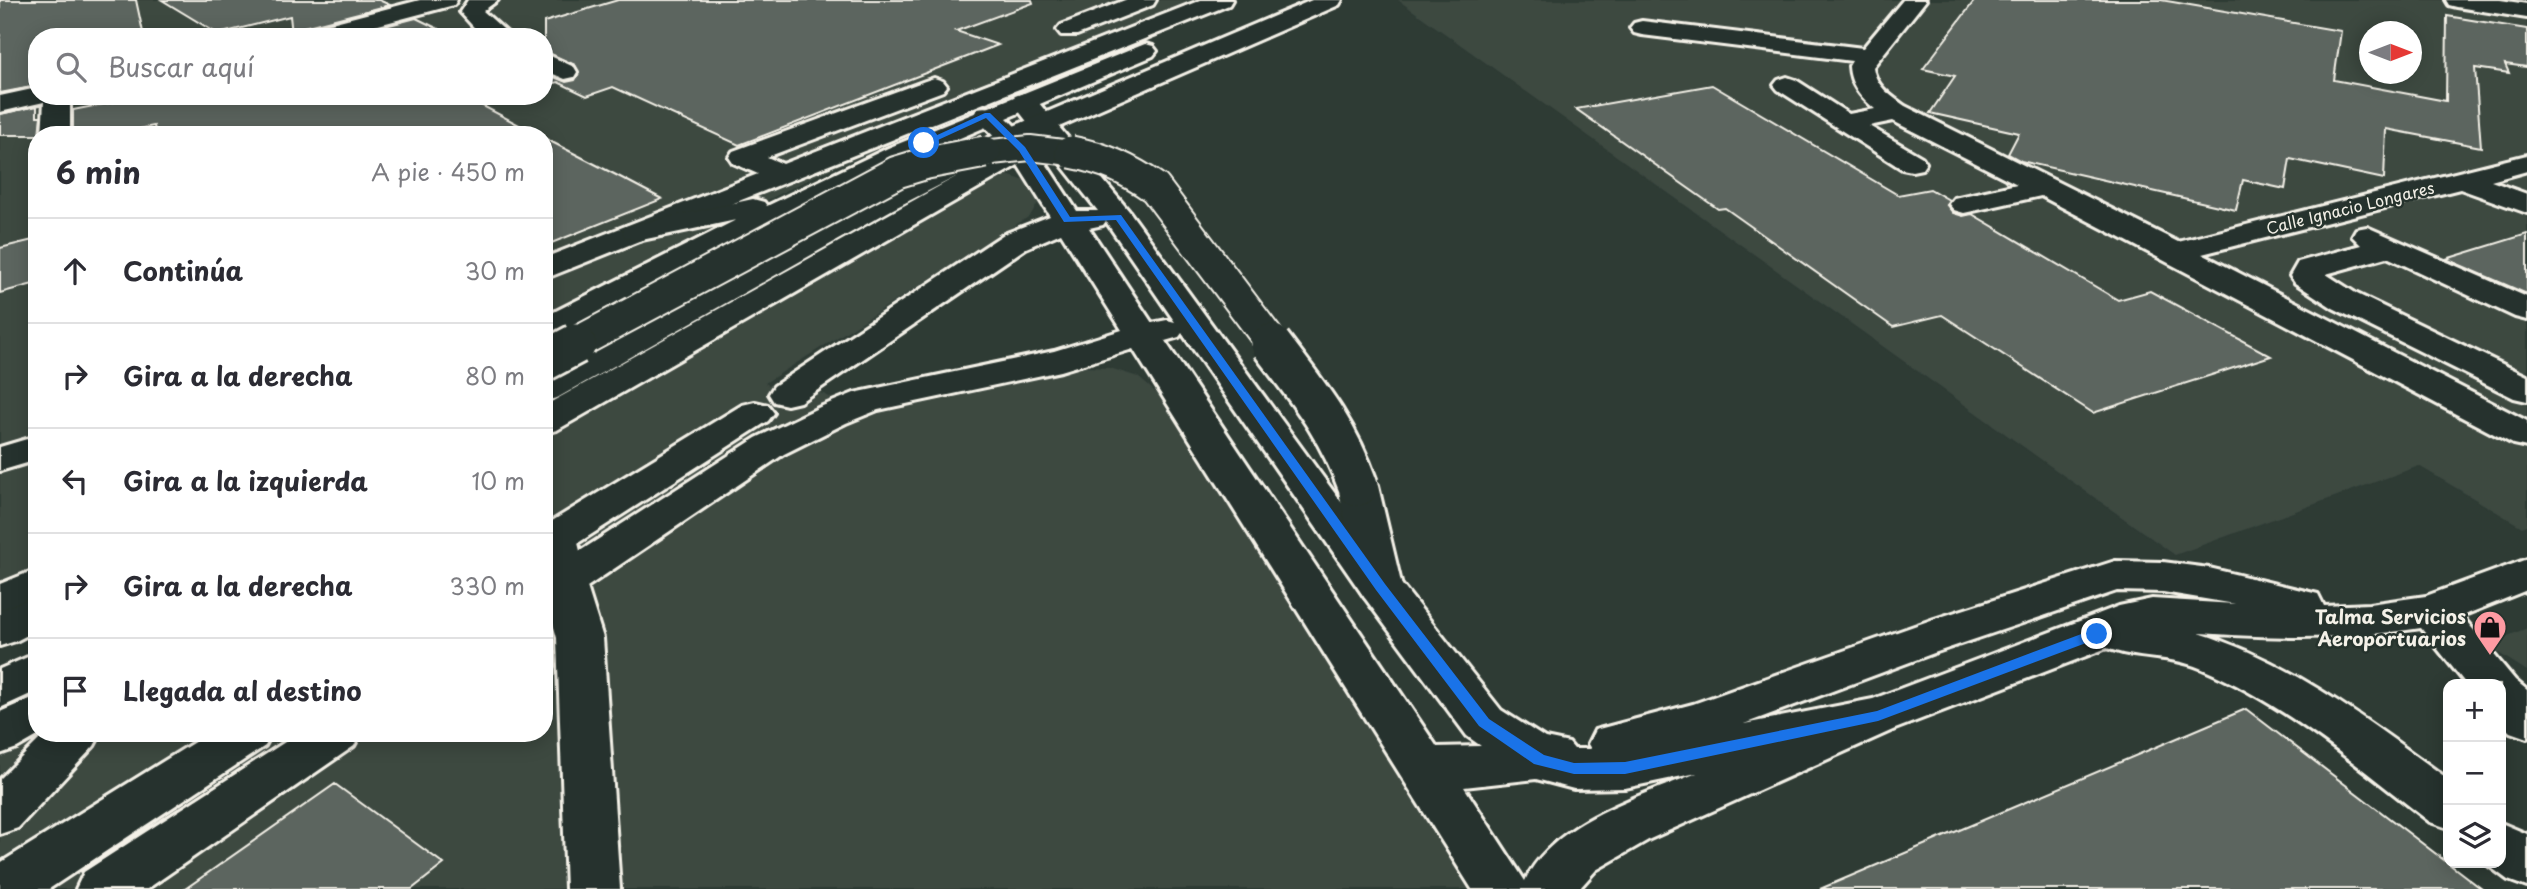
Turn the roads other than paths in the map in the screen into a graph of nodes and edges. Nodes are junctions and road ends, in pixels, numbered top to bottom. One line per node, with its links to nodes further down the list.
1 (446, 0): 11 (street)
2 (487, 0): 12 (street)
3 (1144, 0): 8 (street)
4 (1915, 0): 16 (street)
5 (2457, 0): 9 (street)
6 (1316, 2): 26 (street)
7 (1229, 7): 10 (street); 26 (street)
8 (1116, 11): 10 (street); 14 (street)
9 (2527, 11)
10 (1161, 12): 29 (street)
11 (339, 28)
12 (487, 28)
13 (1642, 28): 16 (street)
14 (1069, 30)
15 (1015, 56): 17 (street)
16 (1867, 56): 23 (street)
17 (989, 66)
18 (963, 75): 29 (street)
19 (1787, 85): 24 (street)
20 (28, 98): 21 (street)
21 (0, 104)
22 (57, 105): 25 (street)
23 (1896, 112): 24 (street); 31 (street)
24 (1845, 122): 27 (street)
25 (56, 126)
26 (1023, 127): 32 (street); 36 (street); 37 (street); 47 (street); 49 (street)
27 (1912, 163)
28 (2527, 163): 30 (street, Calle Ignacio Longares)
29 (782, 174): 38 (street)
30 (2461, 179): 34 (street); 35 (street, Calle Ignacio Longares)
31 (2044, 187): 33 (street); 40 (street)
32 (810, 196): 38 (street); 43 (street)
33 (1964, 204)
34 (2527, 204)
35 (2318, 214): 39 (street); 40 (street, Calle Ignacio Longares)
36 (1118, 217): 37 (street); 44 (street)
37 (1068, 220): 45 (street); 53 (street)
38 (636, 232): 41 (street)
39 (2388, 247): 42 (street); 48 (street)
40 (2174, 252): 50 (street)
41 (553, 265)
42 (2527, 310)
43 (553, 326)
44 (1194, 326): 45 (street); 57 (street)
45 (1142, 335): 54 (street); 79 (street)
46 (553, 356): 57 (street, bridge)
47 (553, 385)
48 (2527, 390)
49 (553, 416)
50 (2527, 436)
51 (28, 451): 52 (street)
52 (0, 459)
53 (553, 564)
54 (553, 564)
55 (553, 568): 86 (street)
56 (2527, 574): 60 (street)
57 (1380, 587): 78 (street)
58 (28, 588): 59 (street)
59 (0, 602)
60 (2432, 611): 62 (street); 68 (street)
61 (28, 615): 63 (street)
62 (2369, 620): 64 (street); 78 (street)
63 (0, 630)
64 (2097, 634): 71 (street); 80 (street)
65 (28, 636): 66 (street)
66 (0, 650)
67 (28, 677): 69 (street)
68 (2489, 679)
69 (0, 691)
70 (2506, 699): 73 (street)
71 (1878, 716): 78 (street); 88 (street)
72 (28, 719): 74 (street)
73 (2527, 719)
74 (0, 735)
75 (68, 742): 81 (street)
76 (234, 742): 84 (street)
77 (324, 742): 85 (street)
78 (1539, 760): 79 (street)
79 (1423, 767): 87 (street)
80 (2445, 805)
81 (0, 813)
82 (2506, 849): 83 (street)
83 (2527, 864)
84 (4, 889)
85 (103, 889)
86 (593, 889)
87 (1502, 889)
88 (1549, 889)

